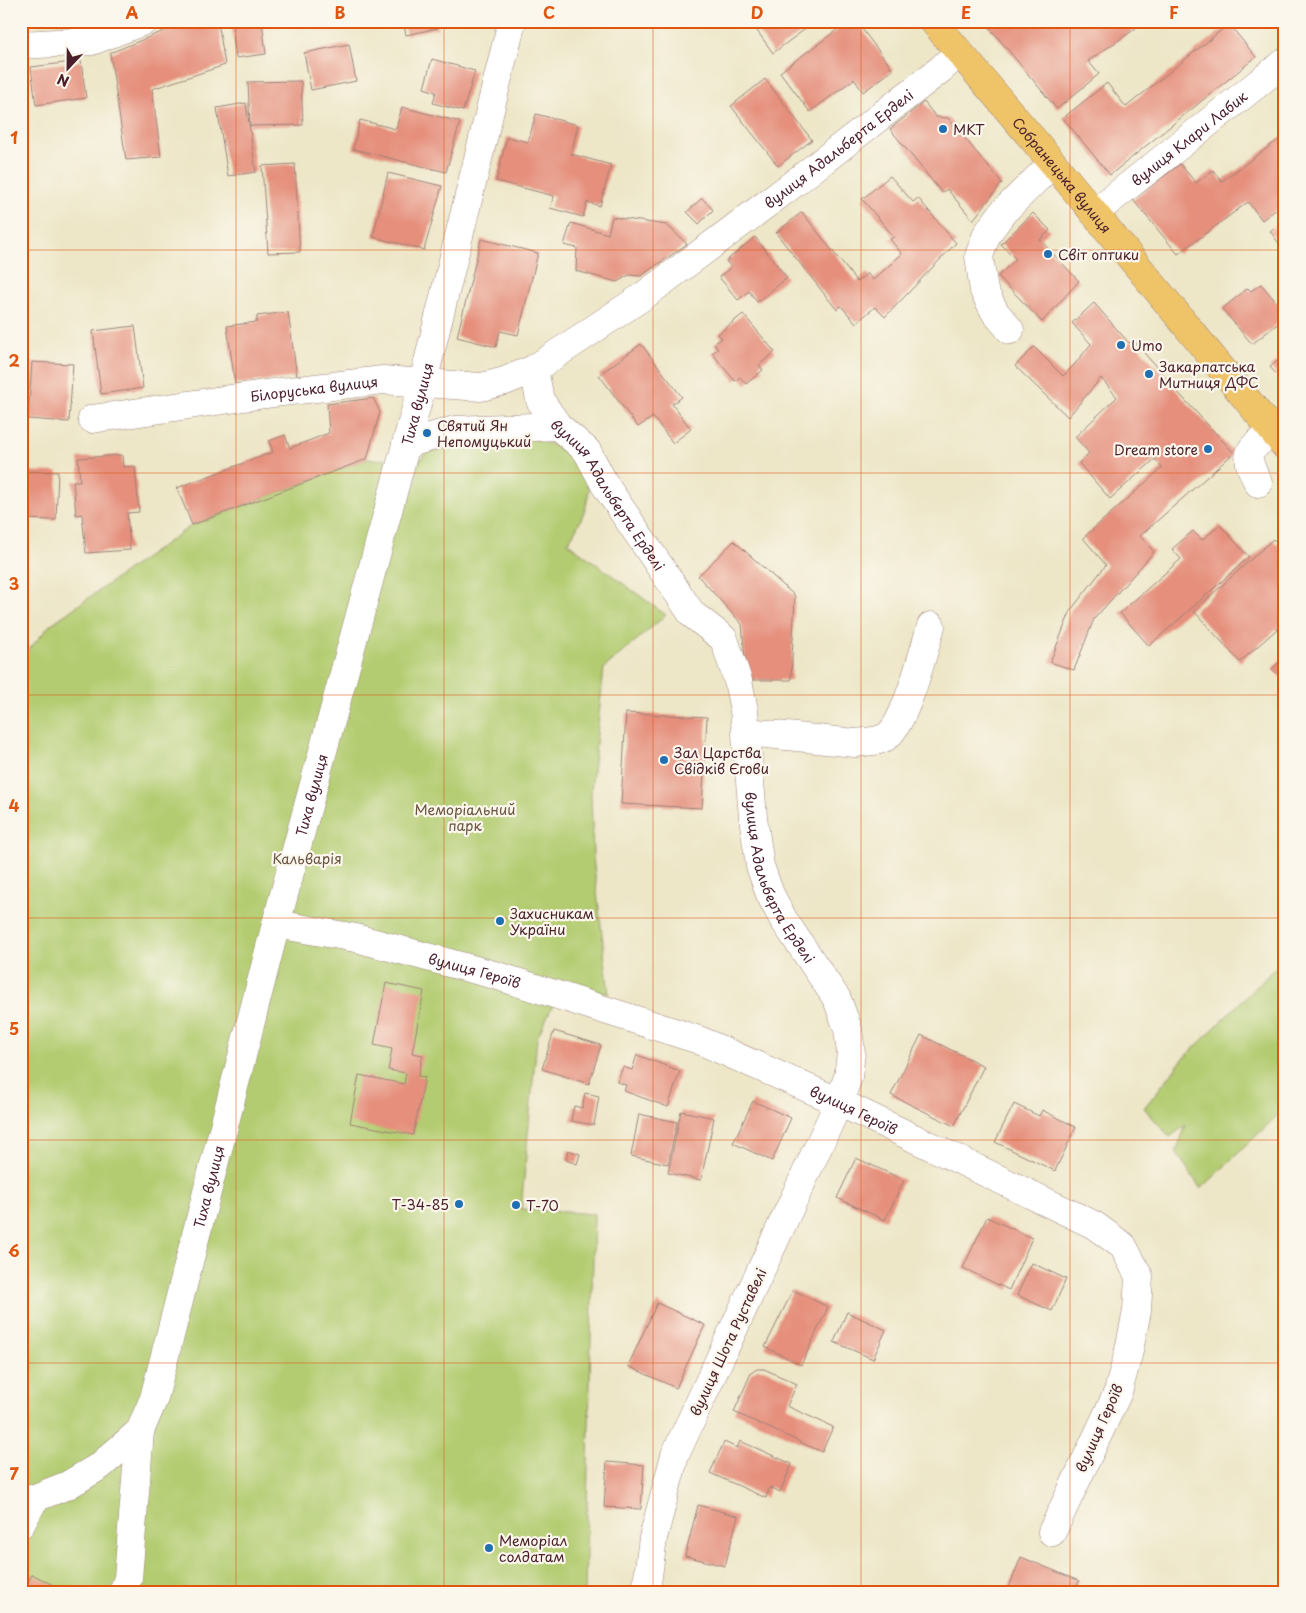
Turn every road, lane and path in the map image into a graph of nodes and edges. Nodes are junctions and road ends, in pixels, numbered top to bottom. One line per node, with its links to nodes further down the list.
1 (144, 21): 4 (street)
2 (512, 21): 11 (street, Тиха вулиця)
3 (933, 21): 5 (main road, Собранецька вулиця)
4 (21, 45)
5 (960, 52): 7 (main road, Собранецька вулиця); 10 (street, вулиця Адальберта Ерделі)
6 (1285, 62): 8 (street, вулиця Клари Лабик)
7 (1053, 163): 8 (main road, Собранецька вулиця); 9 (street)
8 (1094, 213): 14 (main road, Собранецька вулиця)
9 (1010, 330)
10 (534, 370): 11 (street, Білоруська вулиця); 13 (street, вулиця Адальберта Ерделі)
11 (423, 382): 12 (street, Білоруська вулиця); 15 (street, Тиха вулиця)
12 (92, 419)
13 (558, 426): 15 (street); 18 (street, вулиця Адальберта Ерделі)
14 (1278, 439): 16 (street)
15 (406, 444): 19 (street, Тиха вулиця)
16 (1258, 483)
17 (931, 626): 18 (street)
18 (747, 732): 20 (street, вулиця Адальберта Ерделі)
19 (276, 924): 20 (street, вулиця Героїв); 21 (street, Тиха вулиця)
20 (839, 1102): 24 (street, вулиця Героїв); 26 (street, вулиця Шота Руставелі)
21 (140, 1431): 22 (street, Тиха вулиця); 25 (street)
22 (28, 1498): 23 (street)
23 (21, 1524)
24 (1052, 1532)
25 (123, 1592)
26 (646, 1592)

